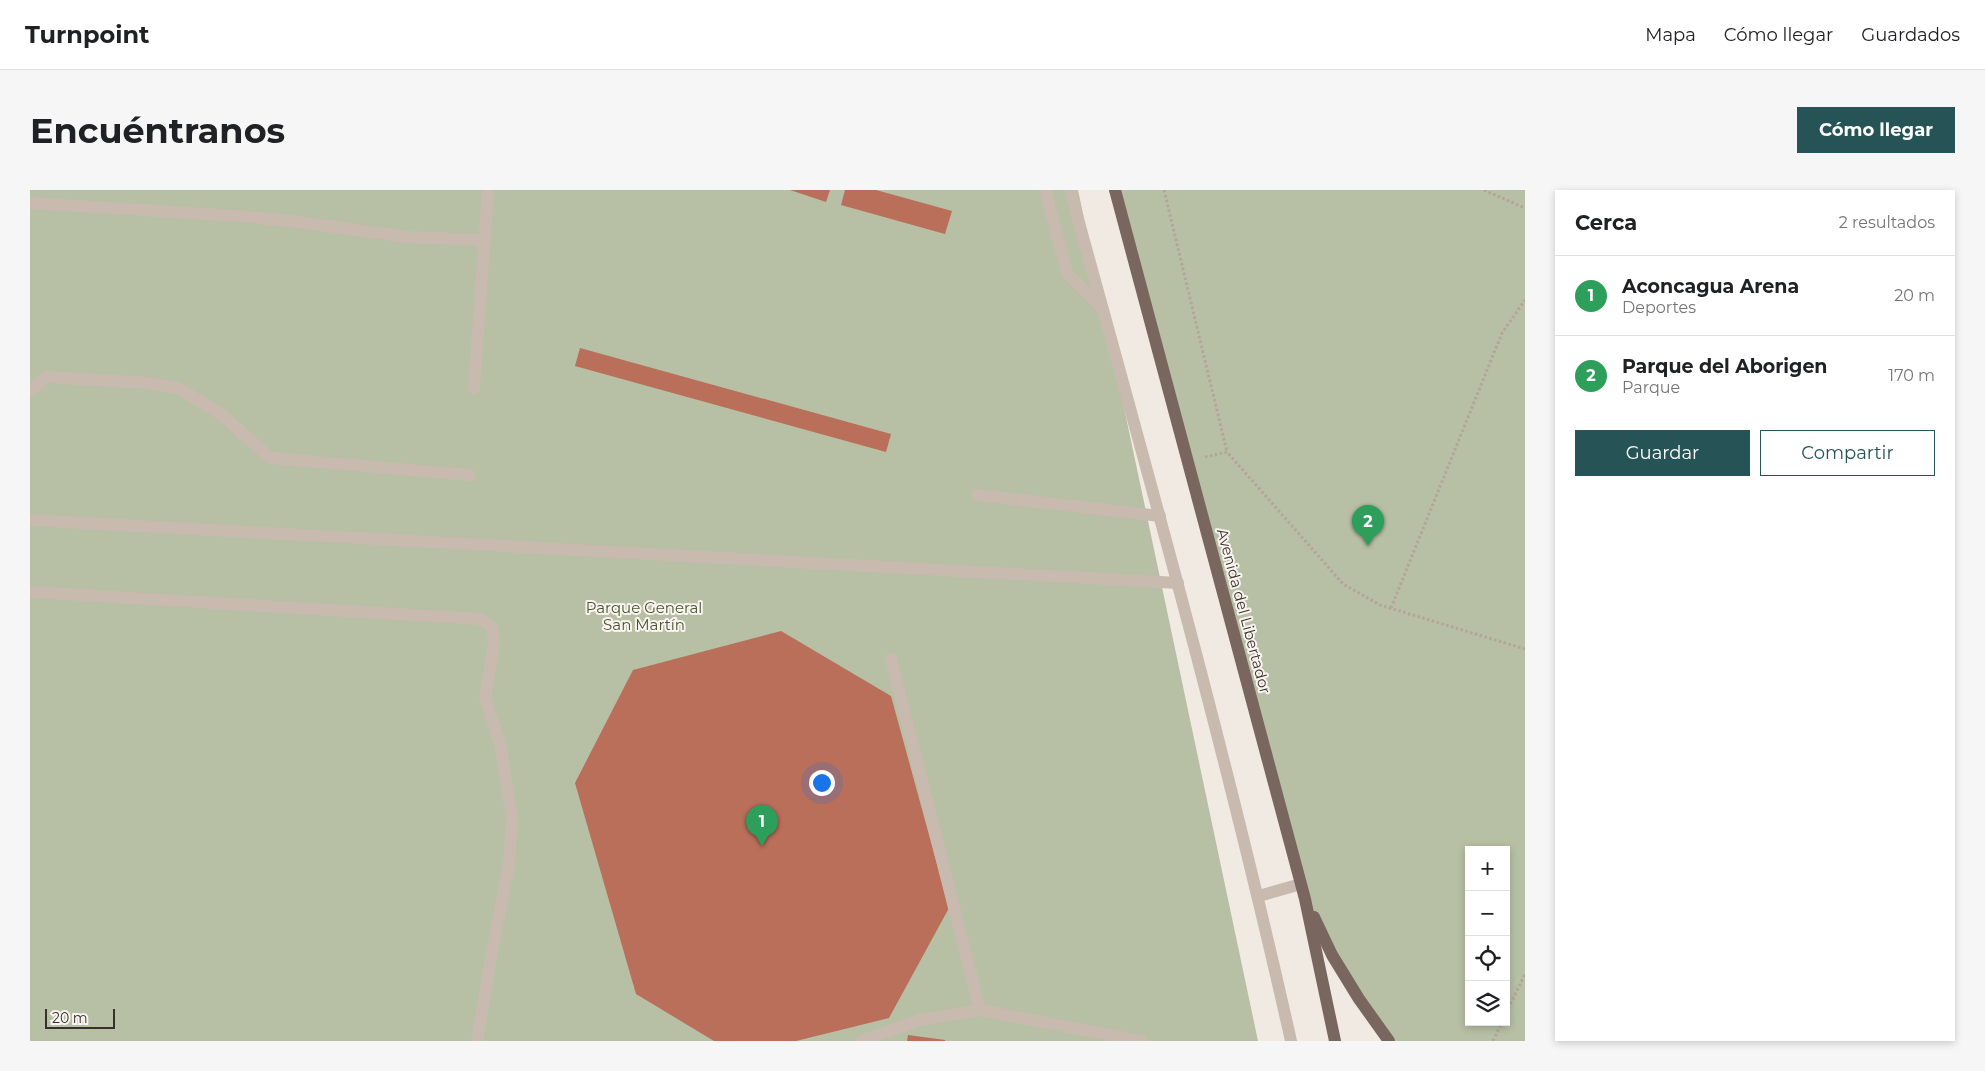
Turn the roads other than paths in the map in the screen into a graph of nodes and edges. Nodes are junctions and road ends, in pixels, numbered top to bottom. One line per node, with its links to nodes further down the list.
1 (488, 190): 6 (lane)
2 (1045, 190): 7 (lane)
3 (1070, 190): 7 (lane)
4 (1115, 190): 17 (main road, Avenida del Libertador)
5 (30, 203): 6 (lane)
6 (484, 240): 8 (lane)
7 (1103, 309): 12 (lane)
8 (474, 388)
9 (30, 391): 10 (lane)
10 (470, 475)
11 (978, 495): 12 (lane)
12 (1160, 516): 14 (lane)
13 (30, 520): 14 (lane)
14 (1178, 583): 18 (lane)
15 (30, 592): 21 (lane)
16 (891, 659): 20 (lane)
17 (1301, 884): 18 (lane); 19 (main road, Avenida del Libertador)
18 (1259, 896): 24 (lane)
19 (1305, 899): 25 (main road, Avenida del Libertador); 26 (main road)
20 (980, 1010): 22 (lane); 23 (lane)
21 (477, 1041)
22 (862, 1041)
23 (1141, 1041)
24 (1291, 1041)
25 (1335, 1041)
26 (1389, 1041)

